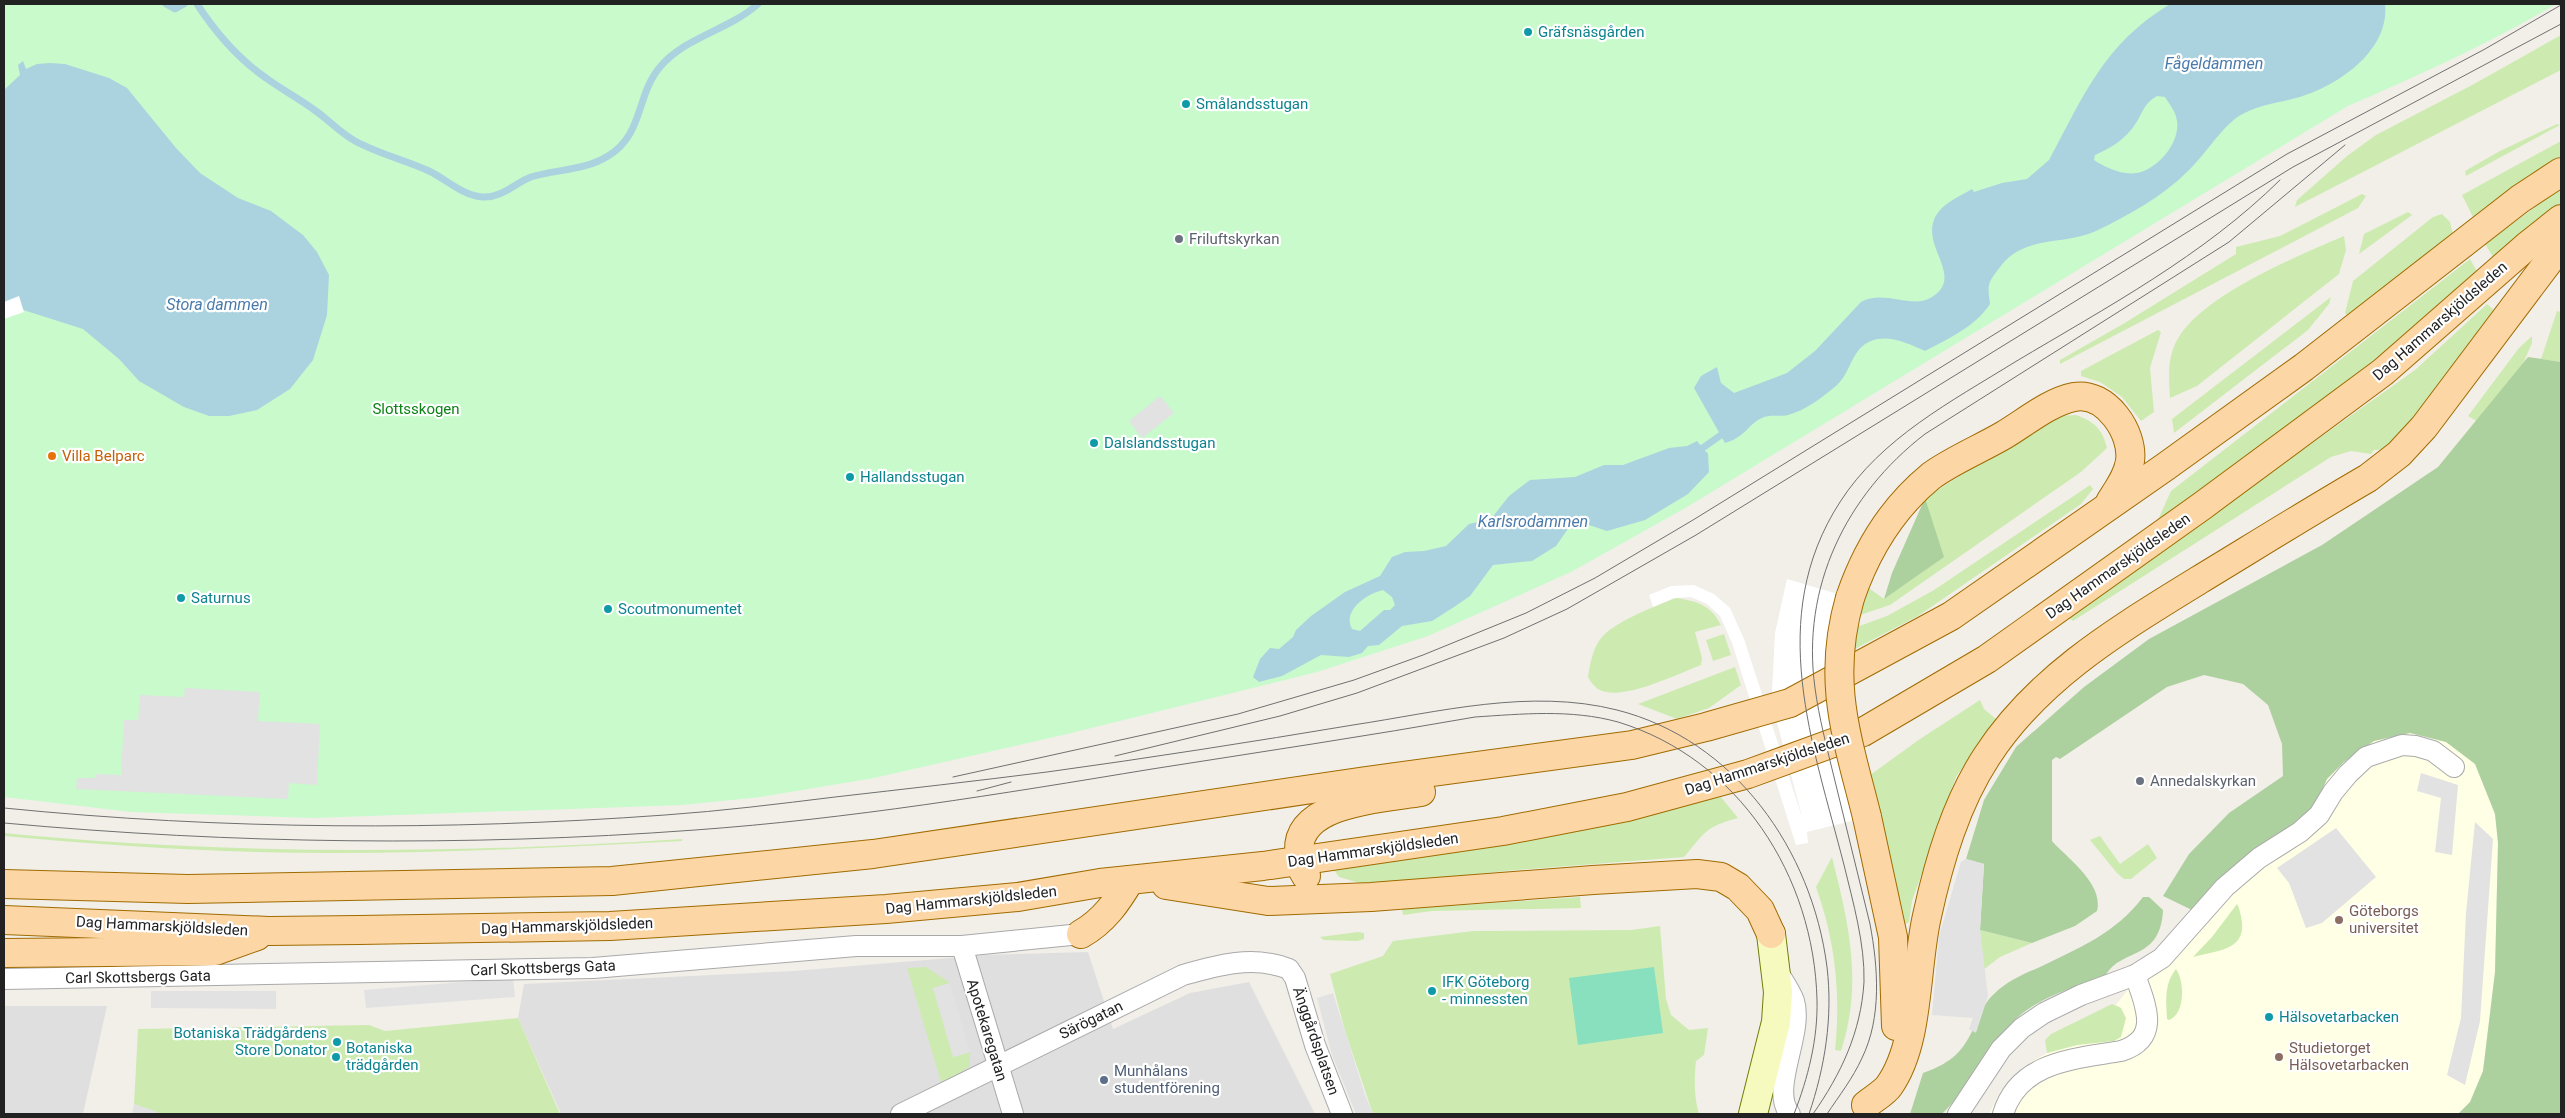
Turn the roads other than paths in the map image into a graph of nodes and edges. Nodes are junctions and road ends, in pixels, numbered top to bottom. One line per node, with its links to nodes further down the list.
1 (2561, 172): 4 (main road)
2 (2561, 219): 7 (main road, Dag Hammarskjöldsleden)
3 (2561, 244): 23 (main road)
4 (2107, 506): 5 (main road); 23 (main road, bridge)
5 (1555, 756): 7 (main road); 11 (main road)
6 (2454, 767): 20 (street)
7 (1300, 861): 9 (main road, Dag Hammarskjöldsleden); 12 (main road)
8 (4, 879): 11 (main road)
9 (1130, 880): 12 (main road); 14 (main road, Dag Hammarskjöldsleden); 15 (main road)
10 (4, 884): 11 (main road)
11 (43, 885)
12 (1354, 896): 19 (main road)
13 (4, 920): 14 (main road, Dag Hammarskjöldsleden)
14 (269, 931): 17 (main road)
15 (1081, 934): 16 (street, Carl Skottsbergs Gata)
16 (962, 946): 21 (street, Carl Skottsbergs Gata); 22 (street, Apotekaregatan)
17 (4, 953)
18 (1289, 969): 22 (street, Särögatan); 26 (street, Änggårdsplatsen)
19 (1776, 970): 27 (main road); 28 (street)
20 (2135, 975): 29 (street); 30 (street)
21 (4, 979)
22 (997, 1066): 24 (street, Särögatan); 25 (street, Apotekaregatan)
23 (1863, 1110)
24 (901, 1114)
25 (1013, 1114)
26 (1342, 1114)
27 (1753, 1114)
28 (1790, 1114)
29 (1958, 1114)
30 (2003, 1114)

